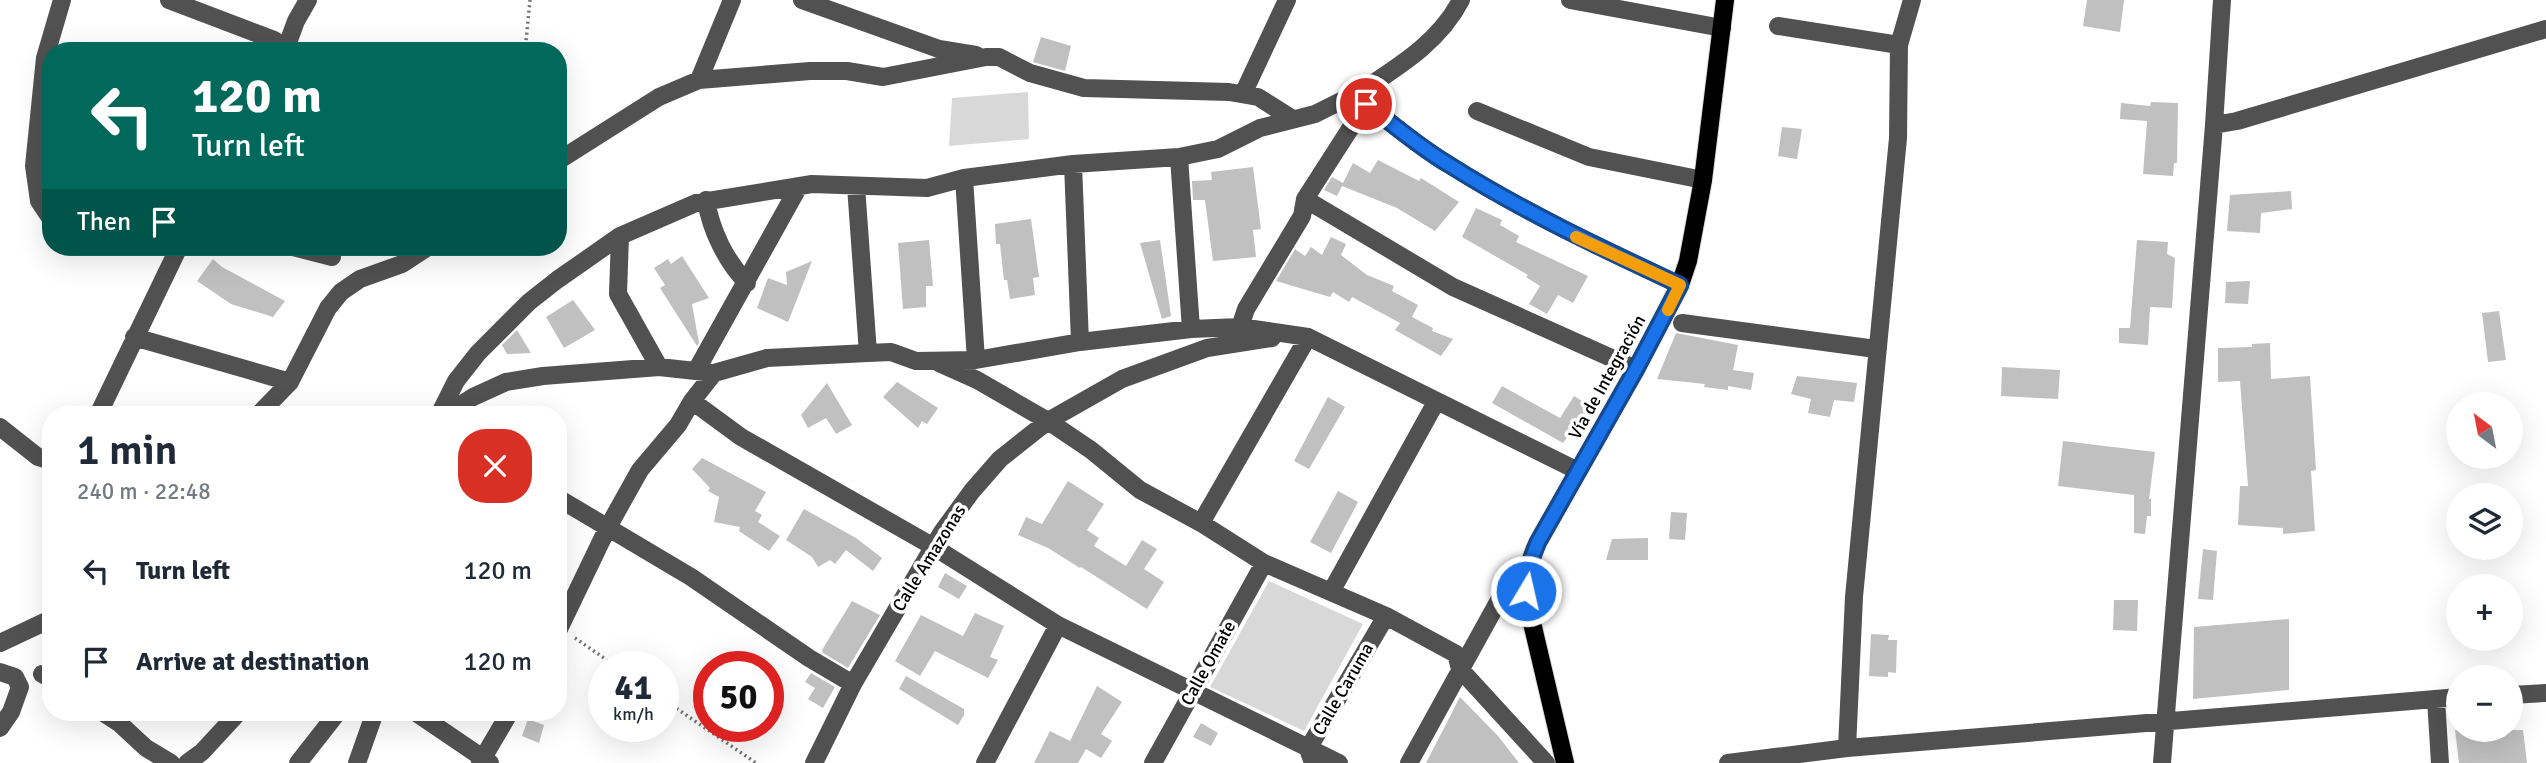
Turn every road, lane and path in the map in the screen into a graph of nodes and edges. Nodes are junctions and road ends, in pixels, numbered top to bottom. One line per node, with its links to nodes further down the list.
1 (62, 0): 16 (street)
2 (170, 0): 17 (street)
3 (308, 0): 18 (street)
4 (530, 0): 19 (path)
5 (732, 0): 22 (street)
6 (802, 0): 21 (street)
7 (1287, 0): 24 (street)
8 (1461, 0): 25 (street)
9 (1570, 0): 14 (street)
10 (1726, 0): 14 (main road, Vía de Integración)
11 (1912, 0): 20 (street)
12 (2222, 0): 28 (street)
13 (1778, 26): 20 (street)
14 (1722, 28): 33 (main road, Vía de Integración)
15 (2546, 29): 28 (street)
16 (50, 42)
17 (267, 42)
18 (281, 42)
19 (526, 42)
20 (1899, 45): 52 (street)
21 (986, 57): 22 (street); 24 (street)
22 (699, 80): 29 (street)
23 (42, 87): 38 (street)
24 (1243, 94): 27 (street)
25 (1364, 97): 27 (street); 36 (street); 45 (street)
26 (1477, 111): 33 (street)
27 (1293, 119): 30 (street)
28 (2214, 125): 93 (street)
29 (567, 155)
30 (1179, 157): 31 (street); 48 (street)
31 (1073, 164): 32 (street); 51 (street)
32 (964, 178): 34 (street); 55 (street)
33 (1703, 180): 45 (main road, Vía de Integración)
34 (856, 186): 35 (street); 53 (street)
35 (798, 188): 37 (street); 44 (street)
36 (1306, 199): 47 (street); 57 (street)
37 (706, 200): 39 (street); 44 (street)
38 (42, 206)
39 (620, 236): 56 (street); 64 (street)
40 (174, 256): 50 (street)
41 (328, 256): 43 (street)
42 (414, 256): 59 (street)
43 (332, 257)
44 (747, 284): 58 (street)
45 (1680, 285): 57 (main road, Vía de Integración)
46 (1682, 323): 52 (street)
47 (1240, 327): 48 (street); 49 (street)
48 (1191, 329): 51 (street)
49 (1300, 336): 61 (street); 66 (street, Calle Amazonas); 71 (street)
50 (134, 337): 59 (street); 62 (street)
51 (1080, 342): 55 (street)
52 (1876, 349): 101 (street)
53 (868, 353): 54 (street); 58 (street)
54 (933, 360): 55 (street); 66 (street)
55 (976, 360)
56 (659, 367): 58 (street); 65 (street)
57 (1636, 369): 69 (main road, Vía de Integración)
58 (705, 372): 60 (street)
59 (290, 382): 63 (street)
60 (692, 401): 72 (street); 73 (street)
61 (1436, 402): 69 (street); 76 (street)
62 (102, 406)
63 (267, 406)
64 (444, 406)
65 (459, 406)
66 (1048, 421): 71 (street); 73 (street, Calle Amazonas)
67 (0, 427): 68 (street)
68 (42, 458)
69 (1578, 471): 75 (main road, Vía de Integración)
70 (567, 504): 72 (street)
71 (1201, 523): 74 (street)
72 (607, 529): 77 (street); 86 (street)
73 (934, 547): 80 (street); 86 (street, Calle Amazonas)
74 (1264, 564): 76 (street); 87 (street, Calle Omate)
75 (1526, 579): 84 (street); 115 (main road, Vía de Integración)
76 (1331, 592): 78 (street)
77 (567, 612)
78 (1386, 616): 84 (street); 102 (street, Calle Caruma)
79 (42, 623): 82 (street)
80 (1058, 625): 87 (street); 110 (street)
81 (567, 633): 83 (path)
82 (0, 643)
83 (593, 651)
84 (1460, 669): 113 (street); 114 (street)
85 (0, 672): 100 (street)
86 (853, 684): 104 (street, Calle Amazonas)
87 (1192, 691): 102 (street); 111 (street, Calle Omate)
88 (2546, 693): 89 (street)
89 (2523, 694)
90 (2446, 698): 91 (street)
91 (2436, 699): 93 (street); 118 (street)
92 (679, 710): 109 (path)
93 (2166, 720): 101 (street); 117 (street)
94 (116, 721): 105 (street)
95 (231, 721): 106 (street)
96 (331, 721): 107 (street)
97 (372, 721): 108 (street)
98 (428, 721): 103 (street)
99 (505, 721): 103 (street)
100 (0, 728)
101 (1847, 748): 116 (street)
102 (1311, 756): 112 (street)
103 (484, 761)
104 (821, 761)
105 (171, 763)
106 (187, 763)
107 (298, 763)
108 (357, 763)
109 (756, 763)
110 (985, 763)
111 (1153, 763)
112 (1339, 763)
113 (1409, 763)
114 (1546, 763)
115 (1565, 763)
116 (1728, 763)
117 (2162, 763)
118 (2440, 763)

